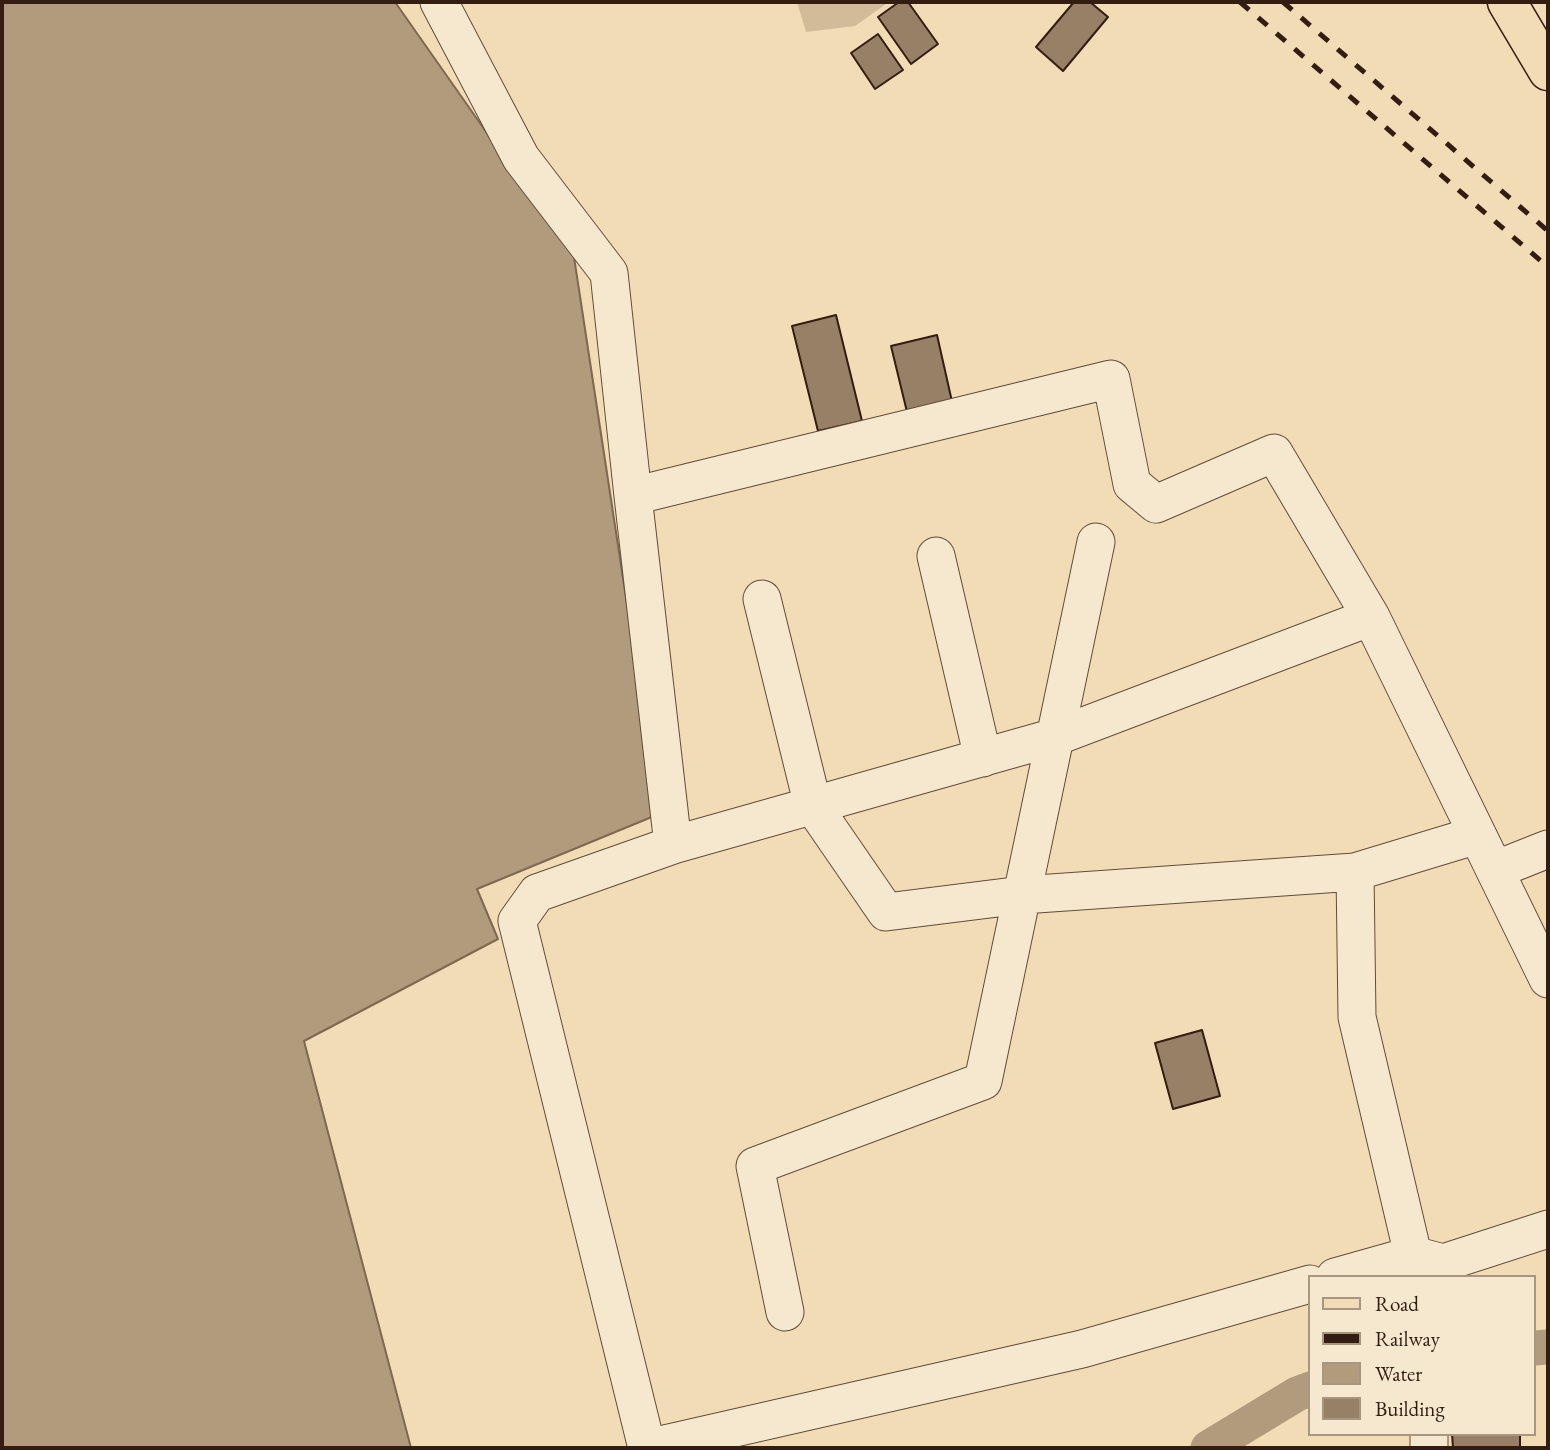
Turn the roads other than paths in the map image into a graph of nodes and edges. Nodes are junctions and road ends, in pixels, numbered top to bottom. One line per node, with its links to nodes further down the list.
1 (439, 2): 4 (street)
2 (1507, 2): 3 (main road)
3 (1548, 71)
4 (633, 496): 8 (street); 13 (street)
5 (1096, 542): 9 (street)
6 (936, 556): 10 (street)
7 (762, 599): 11 (street)
8 (1371, 617): 9 (street); 12 (street)
9 (1055, 737): 10 (street); 17 (street)
10 (983, 758): 11 (street)
11 (813, 806): 13 (street); 17 (street)
12 (1477, 835): 15 (street); 16 (street)
13 (673, 845): 24 (street)
14 (1548, 849): 15 (street)
15 (1495, 870): 18 (street)
16 (1355, 872): 17 (street); 20 (street)
17 (1022, 895): 23 (street)
18 (1548, 979)
19 (1548, 1229): 20 (street)
20 (1415, 1266): 21 (street)
21 (1350, 1275)
22 (1308, 1285): 24 (street)
23 (785, 1312)
24 (647, 1448)

